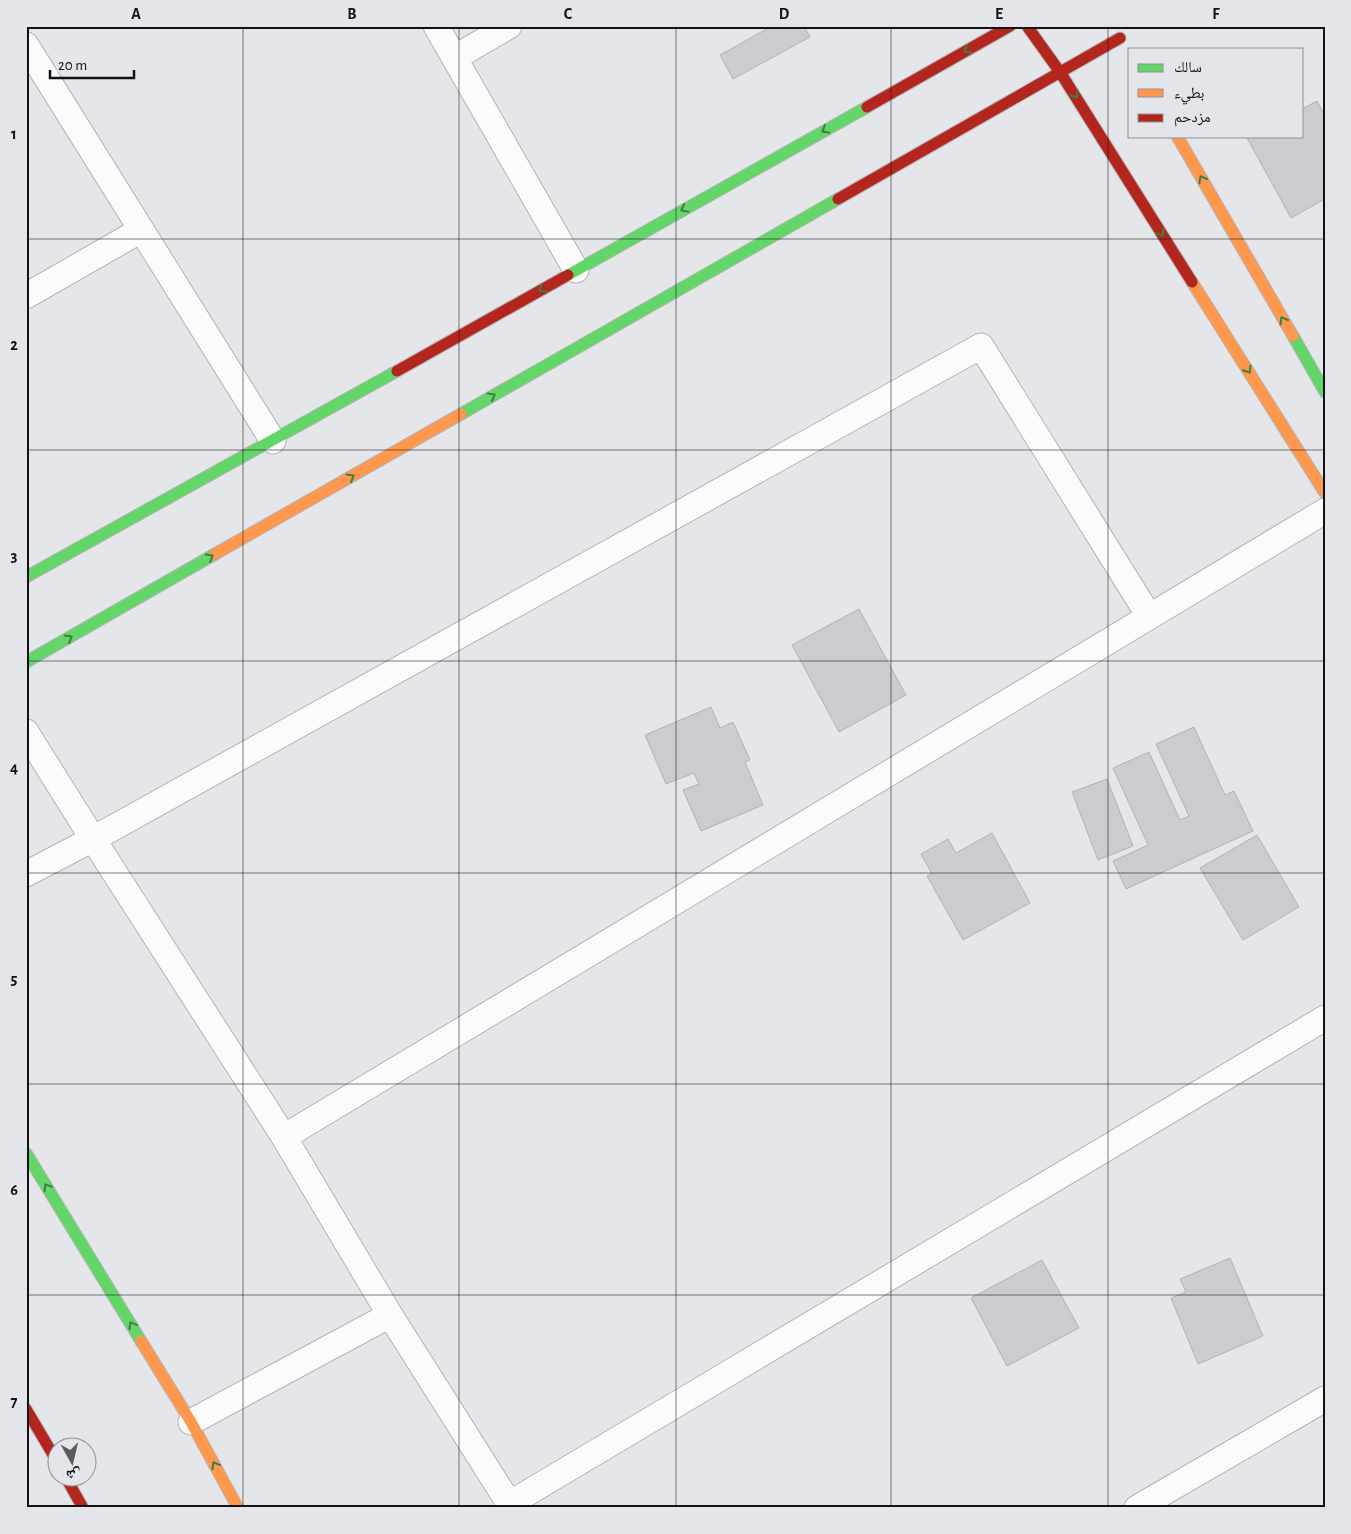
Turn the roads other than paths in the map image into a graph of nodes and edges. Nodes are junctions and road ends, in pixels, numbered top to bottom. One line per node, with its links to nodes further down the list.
1 (436, 26): 7 (street)
2 (510, 26): 7 (street)
3 (1010, 26): 11 (street, one-way to 11)
4 (1027, 26): 8 (street)
5 (1113, 26): 8 (street)
6 (26, 45): 10 (street)
7 (454, 58): 11 (street)
8 (1060, 72): 15 (street, one-way to 15); 19 (street, one-way to 8)
9 (1178, 138): 13 (street, one-way to 9)
10 (141, 230): 12 (street); 14 (street)
11 (576, 270): 14 (street, one-way to 14)
12 (26, 296)
13 (1325, 392)
14 (273, 441): 17 (street)
15 (1325, 493)
16 (1325, 511): 18 (street)
17 (26, 577)
18 (1149, 616): 21 (street); 24 (street)
19 (26, 662)
20 (26, 732): 21 (street)
21 (93, 839): 22 (street); 24 (street)
22 (26, 874)
23 (1325, 1018): 32 (street)
24 (284, 1137): 26 (street)
25 (26, 1153): 29 (street, one-way to 25)
26 (390, 1315): 29 (street); 32 (street)
27 (1325, 1399): 35 (street)
28 (26, 1409): 30 (street)
29 (191, 1422): 34 (street, one-way to 29)
30 (48, 1446)
31 (71, 1486): 33 (street)
32 (510, 1506)
33 (83, 1508)
34 (238, 1508)
35 (1137, 1508)

